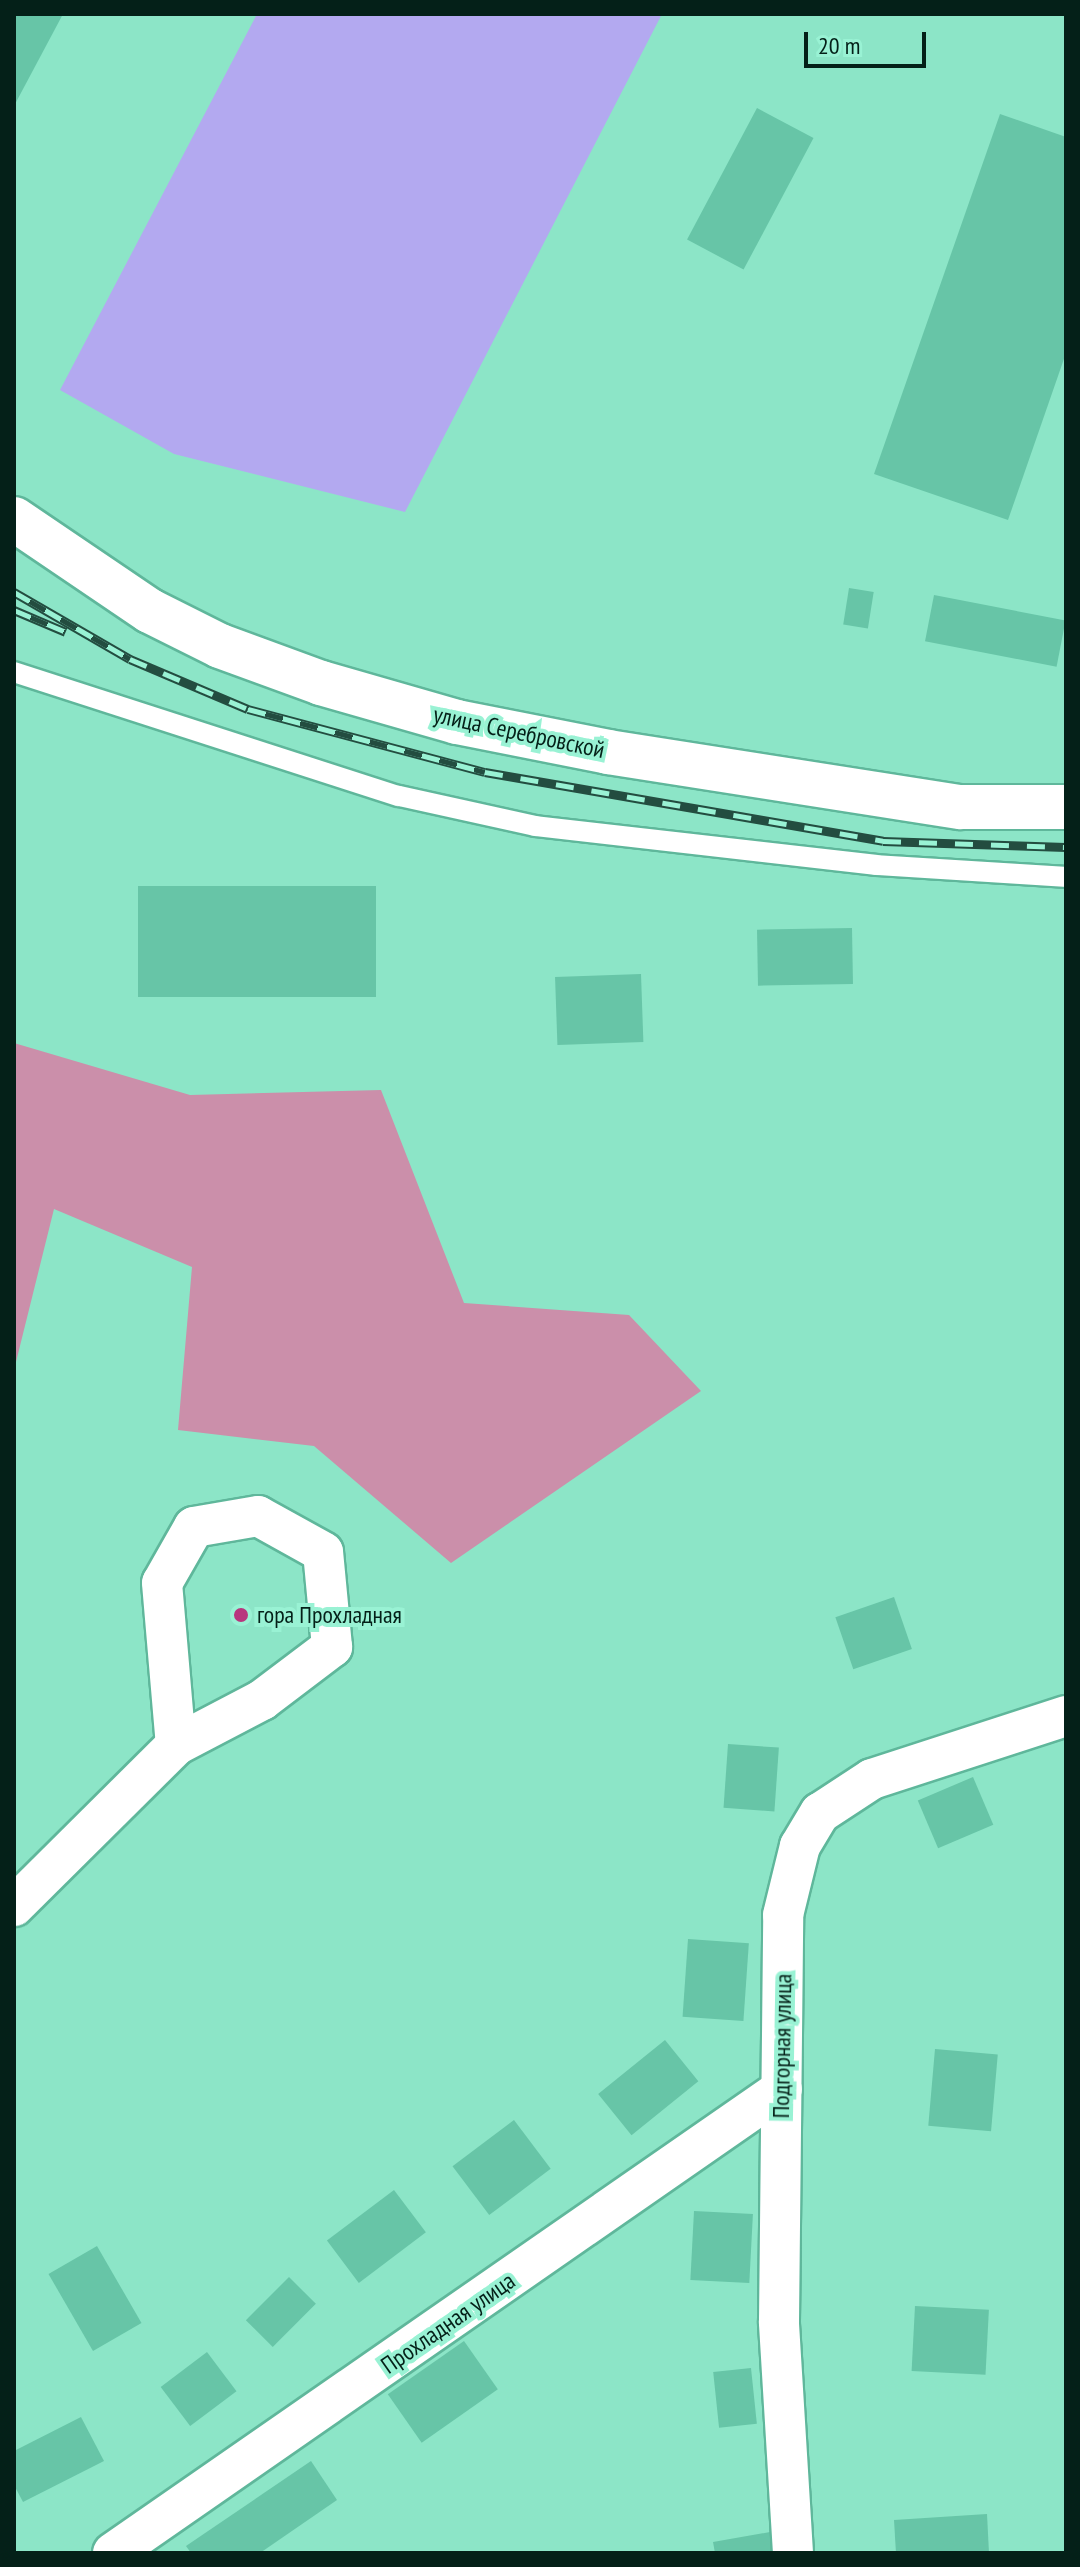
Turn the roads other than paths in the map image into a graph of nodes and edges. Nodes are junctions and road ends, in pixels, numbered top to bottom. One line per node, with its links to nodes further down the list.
1 (14, 519): 3 (street, улица Серебровской)
2 (14, 672): 4 (lane)
3 (1066, 807)
4 (1066, 877)
5 (1066, 1716): 8 (street, Подгорная улица)
6 (176, 1745): 6 (street); 7 (street)
7 (14, 1906)
8 (782, 2089): 9 (street, Прохладная улица); 10 (street, Подгорная улица)
9 (113, 2553)
10 (793, 2553)

